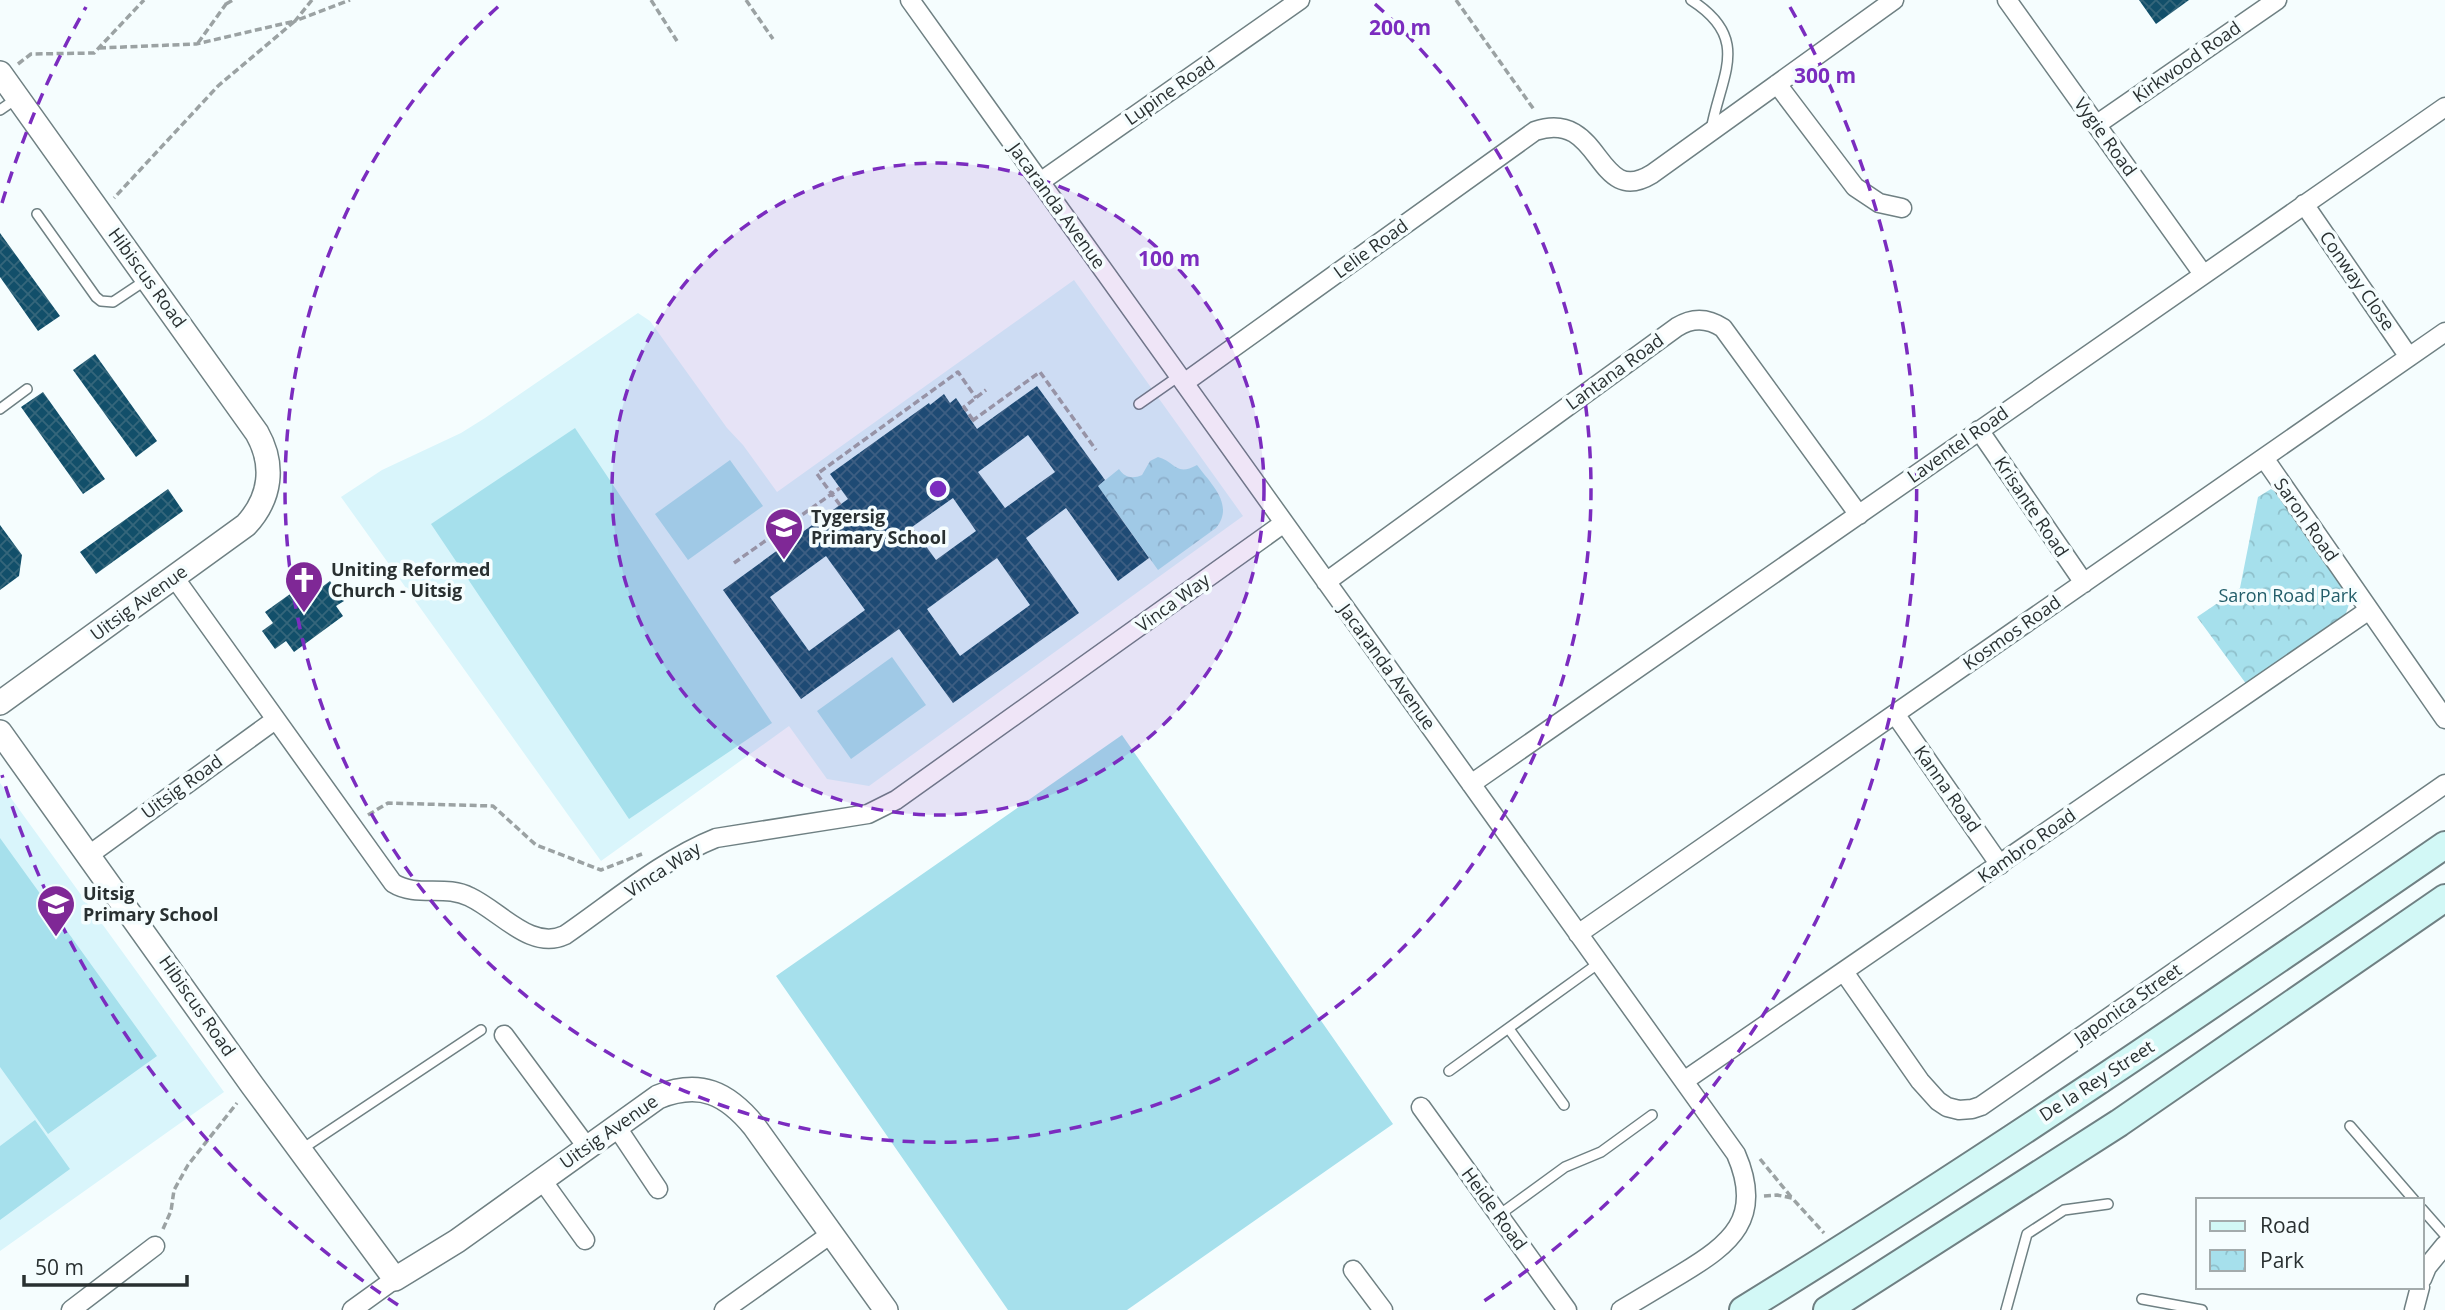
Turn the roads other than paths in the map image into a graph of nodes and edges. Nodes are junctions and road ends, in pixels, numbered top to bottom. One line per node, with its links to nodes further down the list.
1 (910, 0): 13 (street, Jacaranda Avenue)
2 (1300, 0): 13 (street, Lupine Road)
3 (1691, 0): 12 (lane)
4 (1894, 0): 8 (street)
5 (2007, 0): 11 (street, Vygie Road)
6 (2277, 0): 11 (street, Kirkwood Road)
7 (1, 74): 9 (street, Hibiscus Road)
8 (1777, 84): 12 (street); 15 (street)
9 (9, 104): 18 (street, Hibiscus Road)
10 (2445, 107): 14 (street, Laventel Road)
11 (2096, 125): 17 (street, Vygie Road)
12 (1710, 132): 21 (street, Lelie Road)
13 (1040, 182): 21 (street, Jacaranda Avenue)
14 (2304, 204): 17 (street, Laventel Road); 20 (street, Conway Close)
15 (1902, 208)
16 (37, 214): 18 (lane)
17 (2203, 274): 25 (street, Laventel Road)
18 (147, 279): 27 (street, Hibiscus Road)
19 (2445, 332): 20 (street, Kosmos Road)
20 (2409, 357): 26 (street, Kosmos Road)
21 (1182, 380): 23 (lane); 29 (street, Jacaranda Avenue)
22 (27, 389): 24 (lane)
23 (1139, 404)
24 (0, 409)
25 (1979, 430): 28 (street, Laventel Road); 32 (street, Krisante Road)
26 (2264, 458): 32 (street, Kosmos Road); 33 (street, Saron Road)
27 (266, 493): 30 (street, Uitsig Avenue)
28 (1859, 514): 31 (street, Lantana Road); 39 (street, Laventel Road)
29 (1284, 523): 31 (street, Jacaranda Avenue); 37 (street, Vinca Way)
30 (174, 577): 34 (street, Uitsig Avenue); 37 (street, Vinca Way)
31 (1326, 582): 39 (street, Jacaranda Avenue)
32 (2084, 583): 35 (street, Kosmos Road)
33 (2369, 610): 36 (street, Saron Road); 43 (street, Kambro Road)
34 (0, 703)
35 (1895, 714): 43 (street, Kanna Road); 45 (street, Kosmos Road)
36 (2445, 719)
37 (275, 720): 42 (street, Uitsig Road)
38 (0, 733): 42 (street, Hibiscus Road)
39 (1471, 784): 45 (street, Jacaranda Avenue)
40 (2445, 784): 47 (street, Japonica Street)
41 (2445, 845): 83 (main road, De la Rey Street)
42 (89, 855): 59 (street, Hibiscus Road)
43 (2000, 864): 47 (street, Kambro Road)
44 (2445, 898): 84 (main road)
45 (1578, 934): 46 (street, Jacaranda Avenue)
46 (1599, 963): 48 (lane); 52 (street, Jacaranda Avenue)
47 (1844, 972): 52 (street, Kambro Road)
48 (1509, 1029): 51 (lane); 53 (lane)
49 (481, 1030): 59 (lane)
50 (504, 1035): 58 (street)
51 (1449, 1071)
52 (1684, 1081): 82 (street, Jacaranda Avenue)
53 (1564, 1105)
54 (1421, 1107): 65 (street, Heide Road)
55 (1652, 1115): 65 (lane)
56 (616, 1126): 58 (street, Uitsig Avenue); 61 (street); 66 (street, Uitsig Avenue)
57 (2350, 1126): 62 (lane)
58 (587, 1147): 60 (street, Uitsig Avenue)
59 (301, 1150): 73 (street, Hibiscus Road)
60 (541, 1180): 68 (street); 73 (street, Uitsig Avenue)
61 (658, 1189)
62 (2412, 1198)
63 (2108, 1205): 85 (lane)
64 (2424, 1211): 67 (lane)
65 (1499, 1215): 81 (street, Heide Road)
66 (831, 1234): 78 (street); 79 (street, Uitsig Avenue)
67 (2445, 1235)
68 (585, 1240)
69 (2445, 1245): 72 (street)
70 (155, 1246): 76 (street)
71 (1353, 1270): 80 (street)
72 (2424, 1274)
73 (396, 1279): 77 (street, Uitsig Avenue)
74 (2419, 1289): 87 (street)
75 (2142, 1298): 86 (lane)
76 (71, 1310)
77 (352, 1310)
78 (724, 1310)
79 (886, 1310)
80 (1383, 1310)
81 (1567, 1310)
82 (1621, 1310)
83 (1743, 1310)
84 (1827, 1310)
85 (2006, 1310)
86 (2202, 1310)
87 (2414, 1310)

